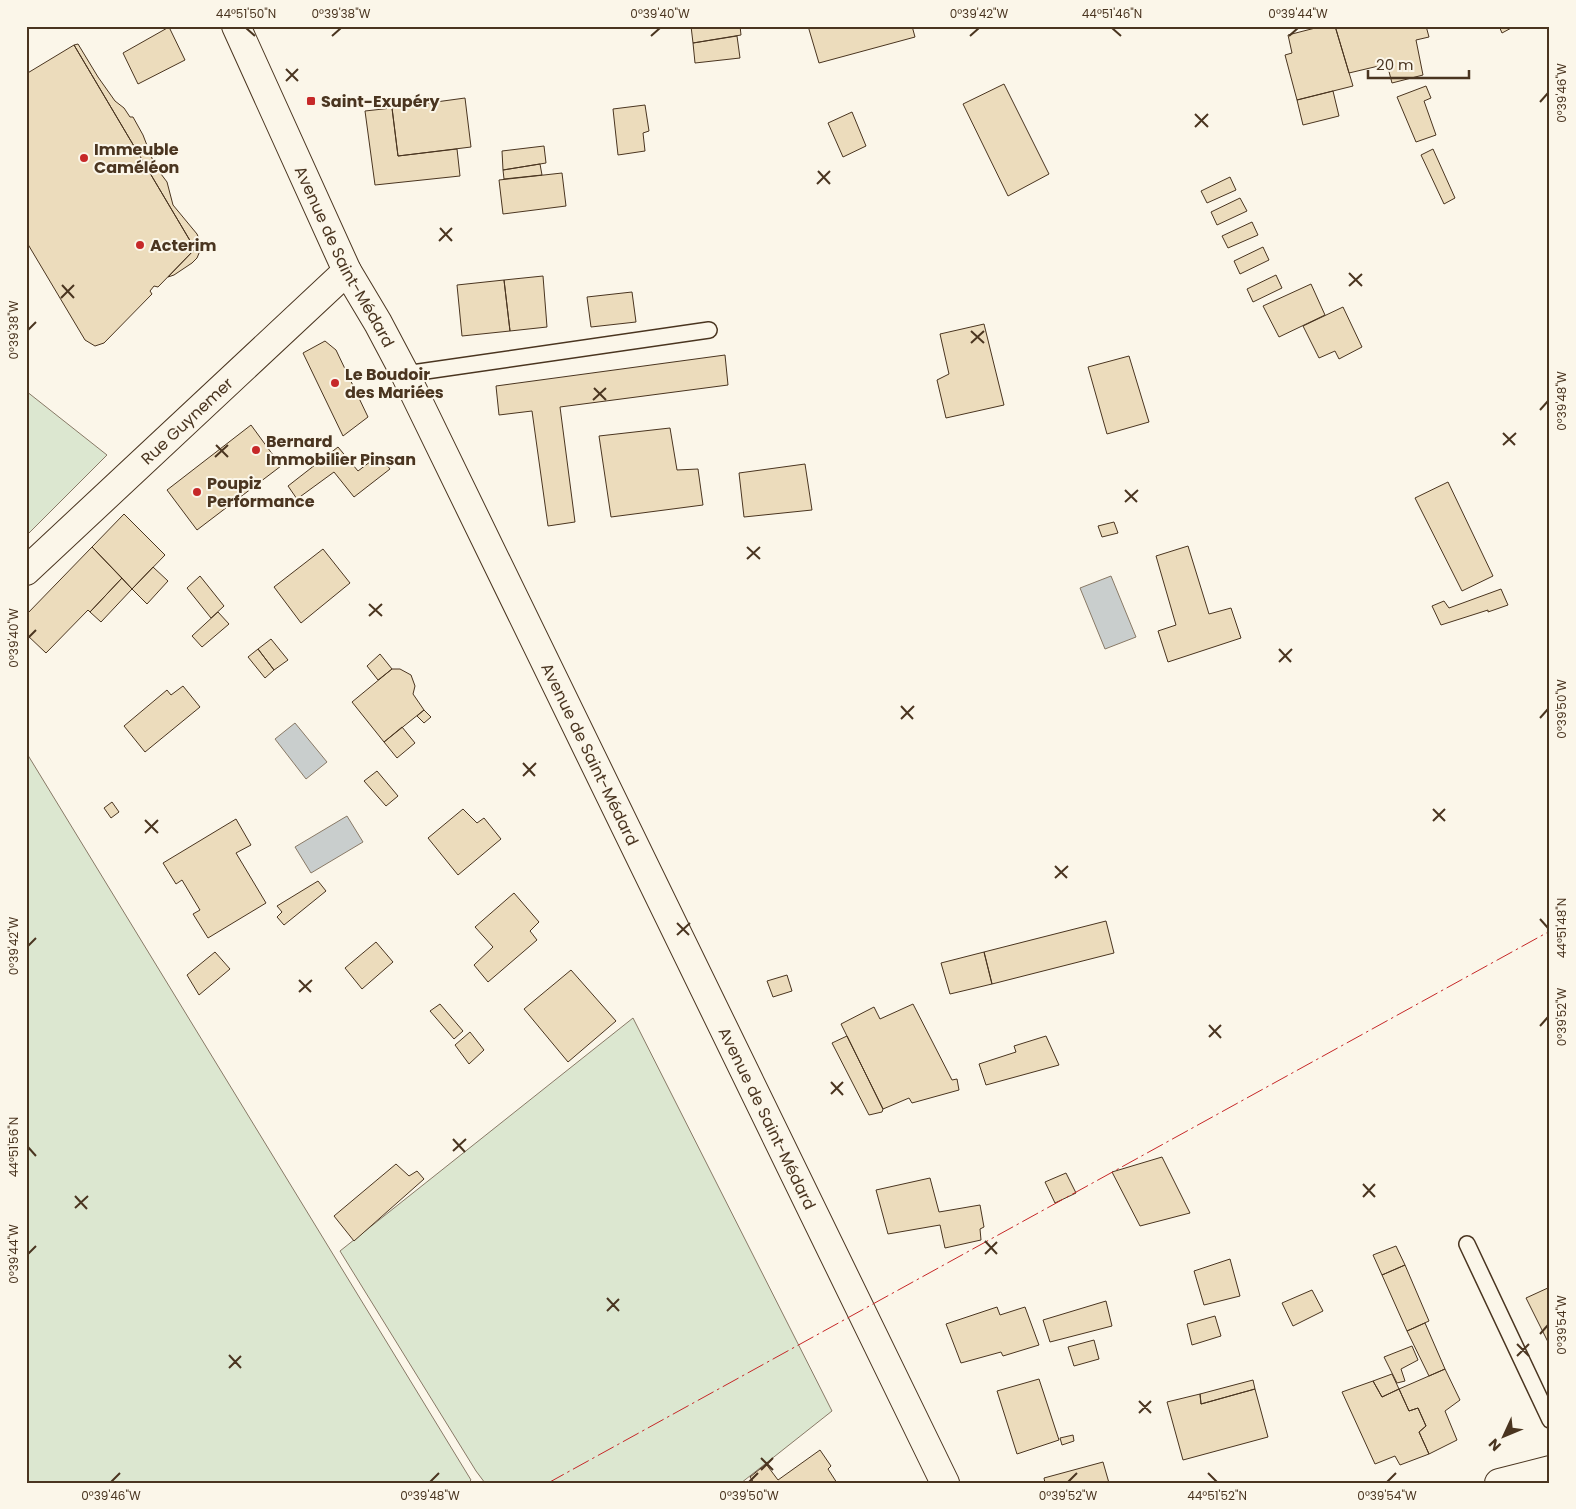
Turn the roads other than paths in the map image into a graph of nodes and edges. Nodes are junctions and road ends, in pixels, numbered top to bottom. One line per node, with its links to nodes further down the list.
1 (236, 26): 2 (main road, Avenue de Saint-Médard)
2 (347, 271): 4 (main road, Avenue de Saint-Médard); 5 (main road, Rue Guynemer)
3 (709, 330): 4 (lane)
4 (405, 374): 9 (main road, Avenue de Saint-Médard)
5 (26, 571)
6 (1467, 1244): 7 (lane)
7 (1550, 1420)
8 (1550, 1470): 10 (main road)
9 (945, 1483)
10 (1499, 1483)

